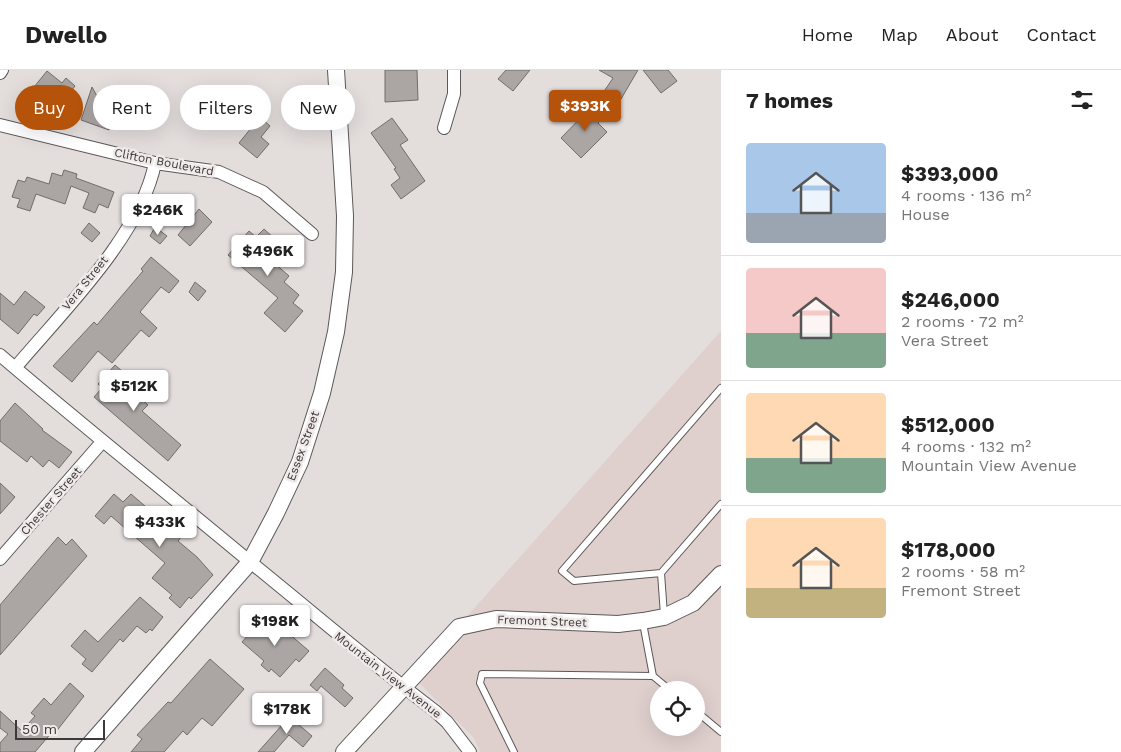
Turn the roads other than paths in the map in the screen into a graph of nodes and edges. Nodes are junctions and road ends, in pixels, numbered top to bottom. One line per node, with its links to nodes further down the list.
1 (2, 70): 4 (street)
2 (336, 70): 15 (street, Essex Street)
3 (454, 70): 6 (street)
4 (0, 73)
5 (0, 125): 7 (street, Clifton Boulevard)
6 (444, 128)
7 (154, 163): 8 (street, Clifton Boulevard); 10 (street, Vera Street)
8 (312, 234)
9 (0, 355): 10 (street, Mountain View Avenue)
10 (14, 368): 12 (street, Mountain View Avenue)
11 (721, 388): 16 (lane)
12 (102, 442): 14 (street, Chester Street); 15 (street, Mountain View Avenue)
13 (721, 504): 16 (lane)
14 (0, 558)
15 (250, 562): 22 (street, Mountain View Avenue); 25 (street, Essex Street)
16 (661, 573): 18 (lane)
17 (721, 574): 18 (street, Fremont Street)
18 (664, 617): 19 (street, Fremont Street)
19 (642, 622): 20 (lane); 22 (street, Fremont Street)
20 (653, 676): 21 (lane); 28 (lane)
21 (659, 681)
22 (403, 687): 26 (street, Fremont Street); 27 (street, Mountain View Avenue)
23 (705, 719): 24 (lane)
24 (721, 732)
25 (83, 752)
26 (344, 752)
27 (470, 752)
28 (514, 752)

